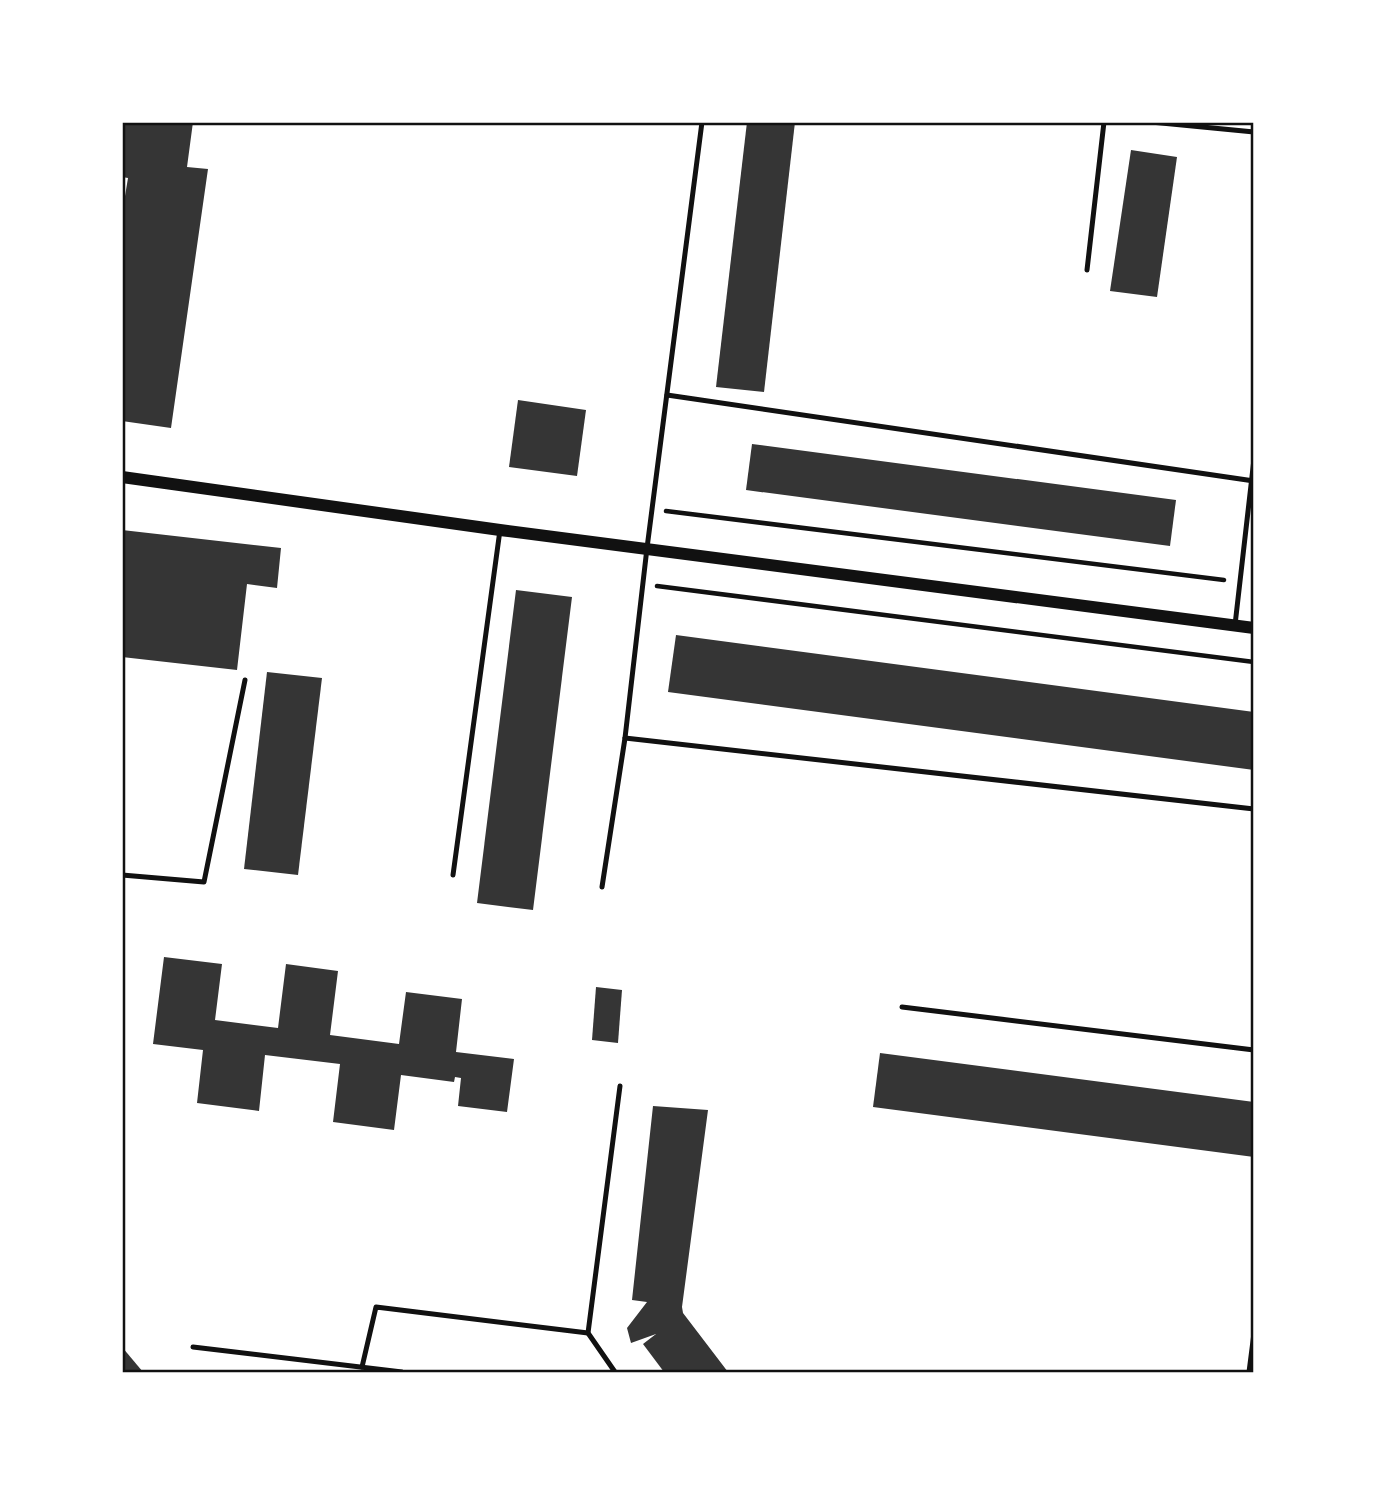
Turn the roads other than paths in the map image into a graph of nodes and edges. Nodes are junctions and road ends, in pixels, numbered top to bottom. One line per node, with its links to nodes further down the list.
1 (702, 122): 6 (lane)
2 (1104, 122): 5 (lane)
3 (1151, 122): 4 (lane)
4 (1254, 132)
5 (1087, 270)
6 (667, 396): 9 (lane); 11 (lane)
7 (1254, 459): 9 (lane)
8 (122, 477): 10 (street)
9 (1253, 481): 12 (lane)
10 (500, 530): 11 (street); 18 (lane)
11 (647, 548): 12 (street); 15 (lane)
12 (1235, 625): 13 (street)
13 (1254, 628)
14 (246, 680): 17 (lane)
15 (625, 738): 16 (lane); 19 (lane)
16 (1254, 810)
17 (122, 875)
18 (453, 875)
19 (602, 887)
20 (901, 1007): 21 (lane)
21 (1254, 1050)
22 (620, 1086): 23 (lane)
23 (588, 1333): 26 (lane); 28 (lane)
24 (1254, 1333): 29 (lane)
25 (193, 1347): 26 (lane)
26 (362, 1367): 27 (lane)
27 (402, 1373)
28 (615, 1373)
29 (1249, 1373)

